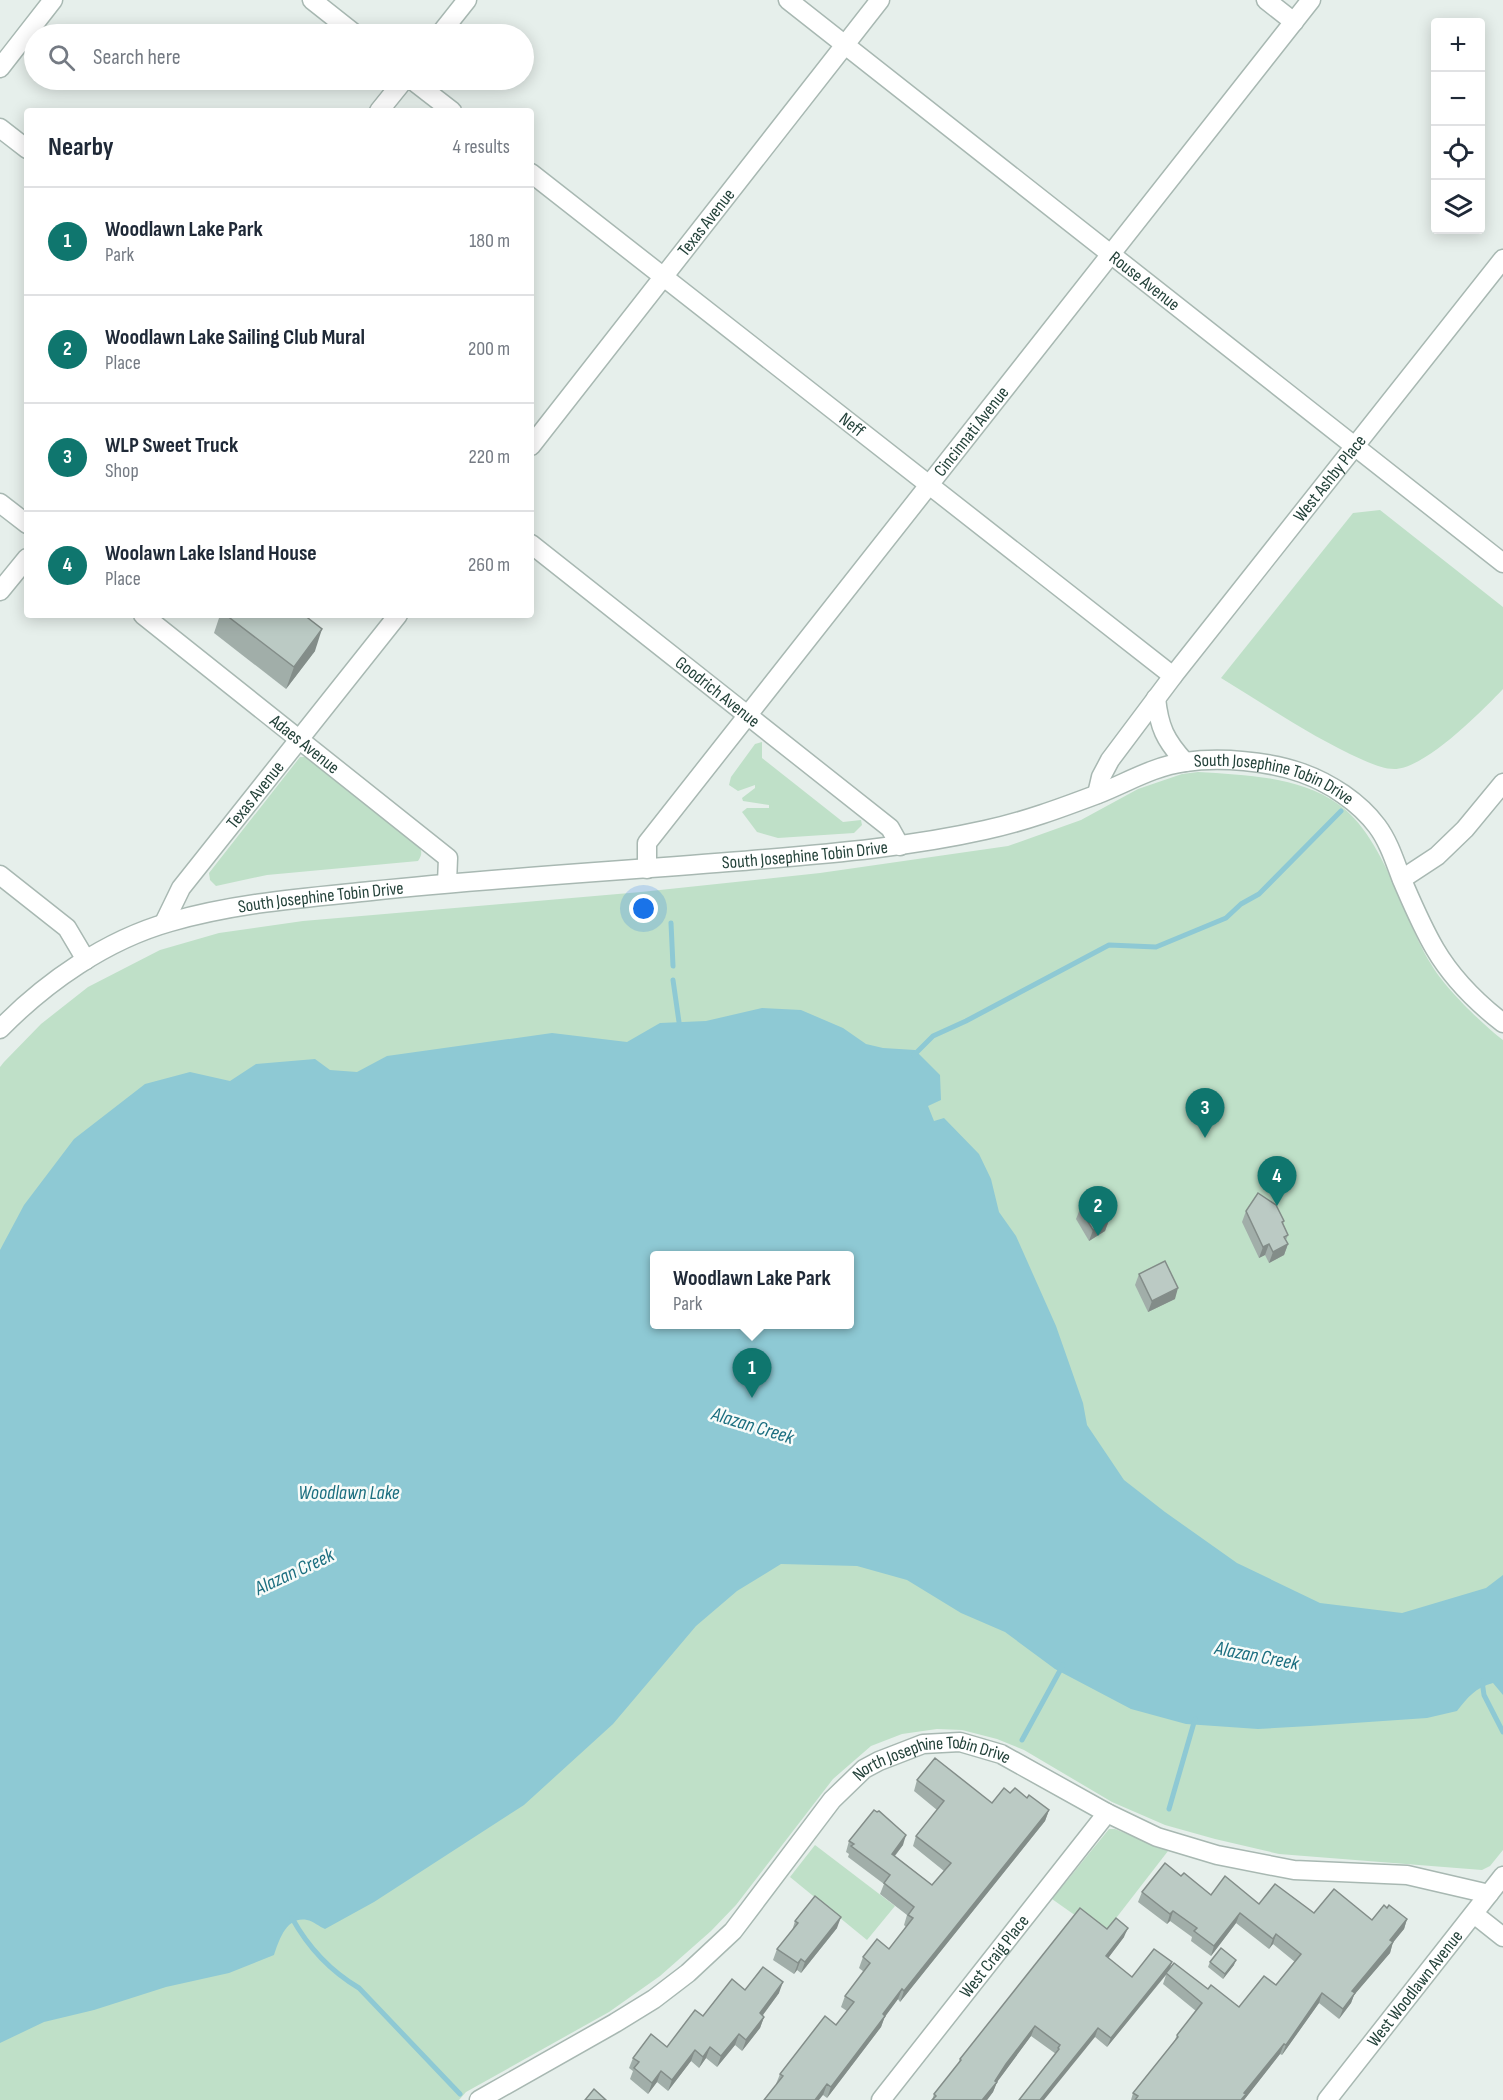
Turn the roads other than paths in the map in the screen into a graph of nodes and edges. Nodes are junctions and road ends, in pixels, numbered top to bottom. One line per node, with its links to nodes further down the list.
1 (53, 0): 9 (street)
2 (312, 0): 10 (street)
3 (467, 0): 11 (street)
4 (788, 0): 13 (street, Rouse Avenue)
5 (880, 0): 13 (street, Texas Avenue)
6 (1266, 0): 8 (street)
7 (1311, 0): 8 (street, Cincinnati Avenue)
8 (1294, 22): 22 (street, Cincinnati Avenue)
9 (34, 24)
10 (342, 24)
11 (448, 24)
12 (24, 37): 14 (street)
13 (845, 45): 22 (street, Rouse Avenue); 24 (street, Texas Avenue)
14 (0, 68)
15 (396, 90): 17 (street)
16 (425, 90): 18 (street)
17 (381, 108)
18 (448, 108)
19 (0, 128): 20 (street)
20 (24, 147)
21 (534, 175): 24 (street, Neff)
22 (1111, 255): 26 (street, Rouse Avenue); 27 (street, Cincinnati Avenue)
23 (1503, 259): 26 (street, West Ashby Place)
24 (663, 276): 25 (street, Texas Avenue); 27 (street, Neff)
25 (534, 442)
26 (1354, 447): 32 (street, Rouse Avenue); 36 (street, West Ashby Place)
27 (930, 485): 36 (street, Neff); 38 (street, Cincinnati Avenue)
28 (0, 503): 29 (street)
29 (24, 522)
30 (534, 546): 38 (street, Goodrich Avenue)
31 (24, 562): 33 (street)
32 (1503, 562)
33 (0, 591)
34 (147, 618): 39 (street, Adaes Avenue)
35 (396, 618): 39 (street, Texas Avenue)
36 (1173, 676): 37 (street, West Ashby Place)
37 (1156, 698): 40 (street); 42 (street, West Ashby Place)
38 (747, 717): 43 (street, Goodrich Avenue); 44 (street, Cincinnati Avenue)
39 (300, 740): 47 (street, Adaes Avenue); 48 (street, Texas Avenue)
40 (1185, 762): 42 (street, South Josephine Tobin Drive); 46 (street, South Josephine Tobin Drive)
41 (1503, 783): 46 (street)
42 (1097, 794): 43 (street, South Josephine Tobin Drive)
43 (900, 846): 44 (street, South Josephine Tobin Drive)
44 (647, 869): 47 (street, South Josephine Tobin Drive)
45 (0, 875): 49 (street)
46 (1402, 879): 50 (street, South Josephine Tobin Drive)
47 (447, 883): 48 (street, South Josephine Tobin Drive)
48 (164, 923): 49 (street, South Josephine Tobin Drive)
49 (86, 960): 51 (street, South Josephine Tobin Drive)
50 (1503, 1023)
51 (0, 1029)
52 (1107, 1813): 53 (street, North Josephine Tobin Drive); 56 (street, North Josephine Tobin Drive); 57 (street, West Craig Place)
53 (1499, 1883): 54 (street, West Woodlawn Avenue)
54 (1474, 1914): 55 (street); 58 (street, West Woodlawn Avenue)
55 (1503, 1937)
56 (479, 2100)
57 (881, 2100)
58 (1327, 2100)

